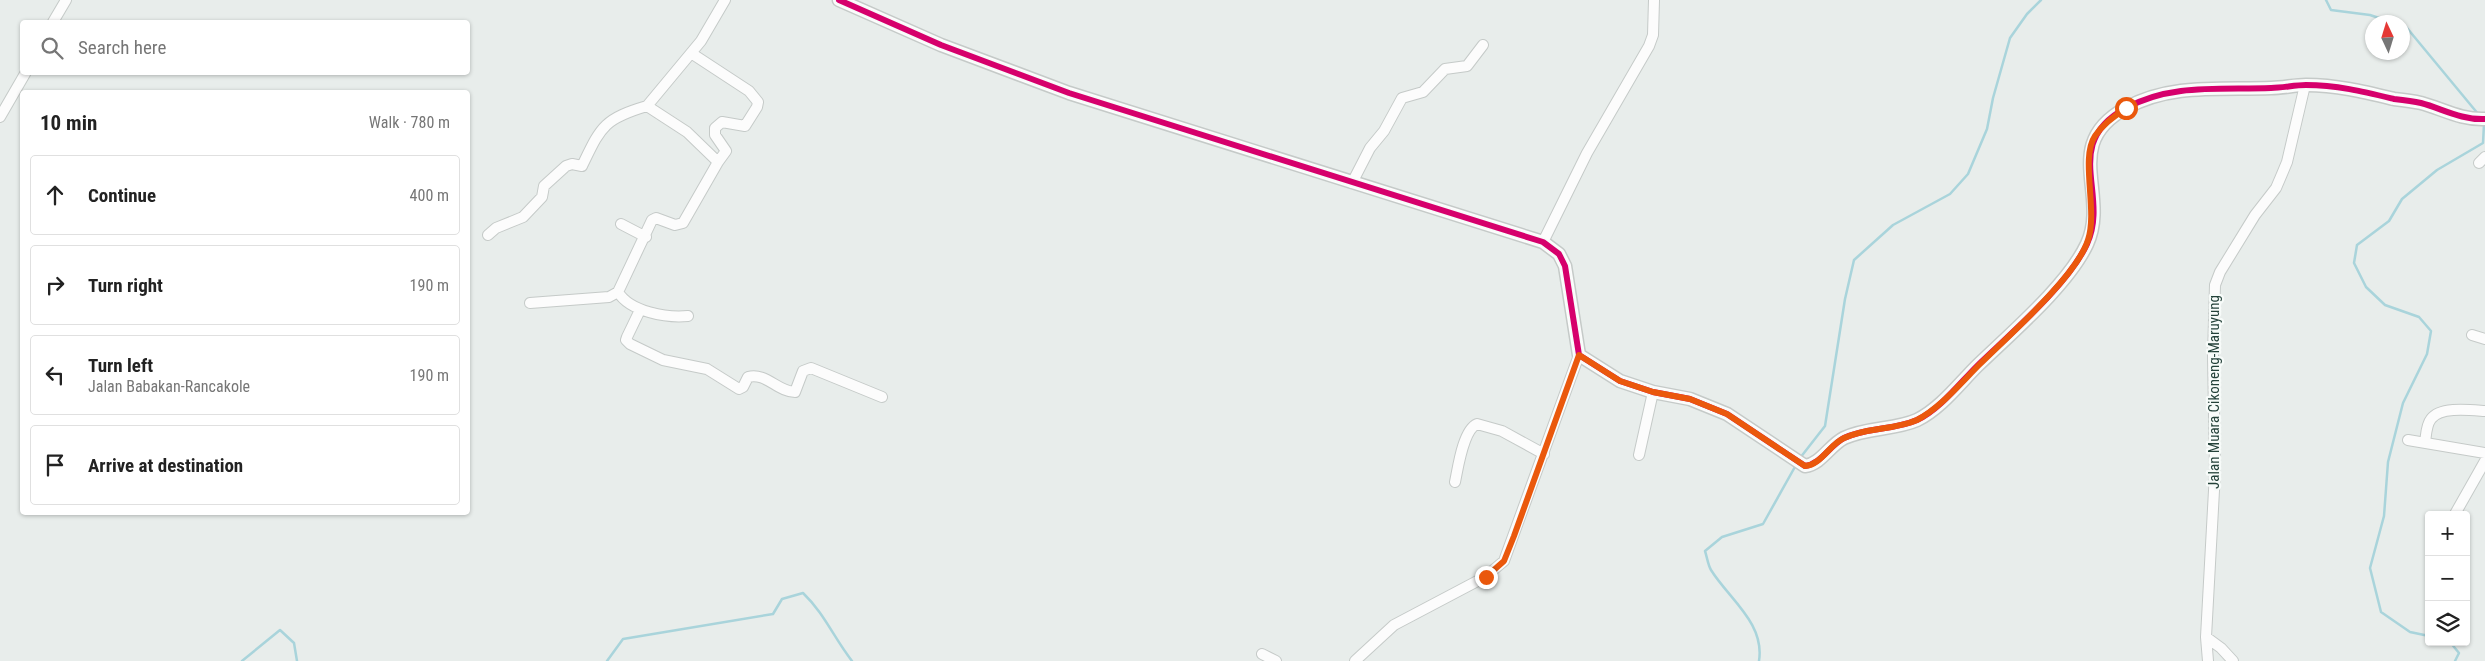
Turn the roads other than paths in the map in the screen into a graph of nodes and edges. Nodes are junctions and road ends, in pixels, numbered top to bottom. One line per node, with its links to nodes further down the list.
1 (66, 0): 5 (street)
2 (725, 0): 7 (street)
3 (839, 0): 14 (street)
4 (1654, 0): 18 (street)
5 (54, 20)
6 (1483, 45): 14 (street)
7 (691, 54): 10 (street); 13 (street)
8 (24, 75): 11 (street)
9 (2305, 85): 12 (street); 26 (street); 37 (street, Jalan Muara Cikoneng-Maruyung)
10 (647, 106): 13 (street); 16 (street)
11 (0, 117)
12 (2479, 119)
13 (718, 162): 17 (street)
14 (1352, 183): 18 (street)
15 (621, 224): 17 (street)
16 (488, 235)
17 (646, 237): 19 (street)
18 (1543, 242): 25 (street)
19 (618, 292): 20 (street); 21 (street)
20 (530, 303)
21 (640, 310): 22 (street); 27 (street)
22 (688, 316)
23 (2472, 334): 24 (street)
24 (2485, 339)
25 (1579, 355): 26 (street); 32 (street)
26 (1653, 392): 33 (street)
27 (882, 397)
28 (2485, 411): 30 (street)
29 (2408, 440): 30 (street)
30 (2425, 443): 31 (street)
31 (2485, 453)
32 (1544, 454): 35 (street); 40 (street)
33 (1639, 455)
34 (2485, 461): 36 (street)
35 (1455, 482)
36 (2457, 511)
37 (2206, 637): 41 (street, Jalan Muara Cikoneng-Maruyung); 42 (street)
38 (1262, 654): 39 (street)
39 (1276, 661)
40 (1355, 661)
41 (2208, 661)
42 (2233, 661)

